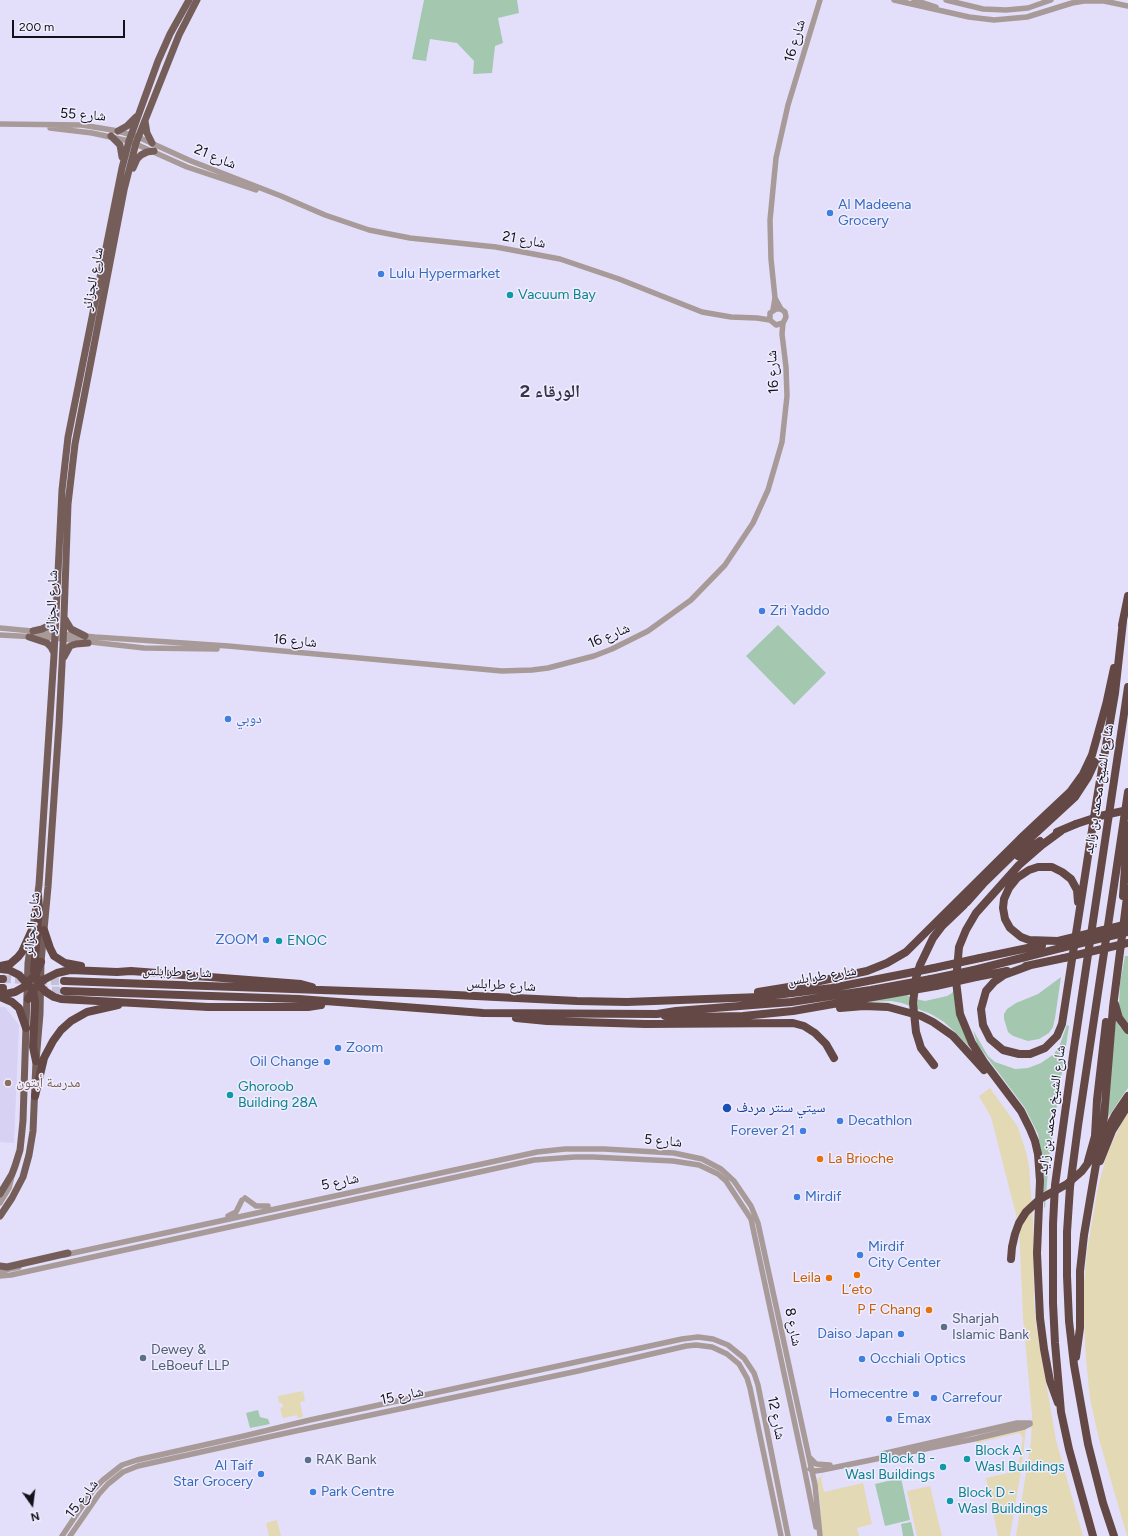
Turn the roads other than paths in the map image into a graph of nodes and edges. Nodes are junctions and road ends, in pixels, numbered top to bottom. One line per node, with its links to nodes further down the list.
1 (189, 0): 11 (main road, شارع الجزائر)
2 (197, 0): 12 (main road, شارع الجزائر)
3 (894, 0): 10 (street)
4 (914, 0): 10 (street)
5 (946, 0): 6 (street)
6 (1051, 0)
7 (1074, 1): 9 (street); 10 (street)
8 (819, 2): 25 (street, شارع 16)
9 (1128, 6)
10 (944, 12)
11 (137, 115): 15 (main road); 17 (main road, شارع الجزائر)
12 (145, 119): 17 (main road, شارع الجزائر); 18 (main road)
13 (0, 124): 14 (street, شارع 55)
14 (26, 125): 15 (street, شارع 55); 16 (street, شارع 55)
15 (118, 131): 17 (street, شارع 55)
16 (111, 136): 17 (street, شارع 55); 20 (main road)
17 (133, 139): 18 (street, شارع 21); 19 (street, شارع 21); 20 (main road, شارع الجزائر); 21 (main road, شارع الجزائر)
18 (152, 143): 23 (street, شارع 21)
19 (154, 151): 21 (main road); 22 (street, شارع 21)
20 (122, 168): 34 (main road, شارع الجزائر)
21 (128, 173): 35 (main road, شارع الجزائر)
22 (213, 177): 23 (street); 24 (street, شارع 21)
23 (231, 177): 24 (street, شارع 21)
24 (283, 198): 28 (street, شارع 21)
25 (775, 298): 26 (street, شارع 16); 27 (street, شارع 16)
26 (781, 309): 27 (street); 30 (street)
27 (772, 312): 28 (street, شارع 21); 29 (street)
28 (757, 318): 29 (street, شارع 21)
29 (770, 320): 31 (street)
30 (783, 323): 31 (street); 32 (street, شارع 16)
31 (776, 325): 32 (street, شارع 16)
32 (782, 338): 42 (street, شارع 16)
33 (1128, 596): 36 (highway)
34 (56, 611): 38 (main road); 40 (main road, شارع الجزائر)
35 (64, 617): 41 (main road, شارع الجزائر); 42 (main road)
36 (1123, 621): 46 (highway); 55 (highway)
37 (0, 628): 38 (street)
38 (31, 634): 39 (street); 40 (street, شارع 16); 43 (main road)
39 (0, 635)
40 (55, 636): 41 (street, شارع 16); 43 (main road, شارع الجزائر)
41 (64, 637): 42 (street, شارع 16); 44 (main road, شارع الجزائر)
42 (86, 639): 44 (main road)
43 (54, 655): 53 (main road, شارع الجزائر)
44 (62, 663): 58 (main road, شارع الجزائر)
45 (1128, 687): 114 (highway, شارع الشيخ محمد بن زايد)
46 (1107, 701): 54 (highway); 74 (highway)
47 (1128, 792): 49 (highway, شارع الشيخ محمد بن زايد)
48 (1128, 810): 50 (highway, bridge)
49 (1124, 820): 94 (highway, bridge); 109 (highway, شارع الشيخ محمد بن زايد)
50 (1061, 831): 54 (highway); 87 (highway)
51 (1128, 889): 52 (highway)
52 (1128, 893): 71 (highway)
53 (38, 895): 57 (main road, شارع الجزائر); 68 (highway)
54 (966, 903): 85 (highway, bridge)
55 (1079, 917): 61 (highway); 63 (highway)
56 (1128, 924): 61 (highway, bridge)
57 (32, 930): 64 (highway); 68 (main road, شارع الجزائر)
58 (44, 930): 62 (main road, شارع الجزائر); 65 (highway)
59 (1128, 932): 61 (highway, bridge)
60 (1128, 943): 63 (highway, bridge)
61 (1059, 945): 66 (highway); 74 (highway, شارع طرابلس, bridge)
62 (41, 962): 68 (highway)
63 (1031, 965): 66 (highway)
64 (0, 968): 68 (highway)
65 (131, 971): 68 (highway); 72 (highway)
66 (975, 974): 69 (highway, bridge)
67 (64, 981): 72 (highway, شارع طرابلس)
68 (36, 983): 73 (highway); 75 (highway); 76 (highway); 84 (highway)
69 (934, 983): 78 (highway); 80 (highway, شارع طرابلس)
70 (64, 990): 77 (highway, شارع طرابلس)
71 (1115, 990): 82 (highway); 96 (highway)
72 (320, 991): 74 (highway, شارع طرابلس)
73 (1, 992): 81 (highway)
74 (741, 997)
75 (28, 998): 81 (main road)
76 (135, 1002): 77 (highway); 86 (highway)
77 (332, 1002): 79 (highway, شارع طرابلس)
78 (793, 1011): 80 (highway); 87 (highway)
79 (483, 1013): 80 (highway, شارع طرابلس); 83 (highway)
80 (656, 1014)
81 (26, 1028): 95 (main road)
82 (1128, 1030)
83 (834, 1058)
84 (36, 1061): 86 (main road)
85 (934, 1065)
86 (35, 1096): 100 (main road)
87 (1009, 1096): 114 (highway)
88 (1128, 1096): 94 (highway, bridge)
89 (1128, 1106): 96 (highway)
90 (609, 1149): 91 (street, شارع 5); 92 (street); 99 (street, شارع 5)
91 (690, 1155): 113 (street, شارع 8)
92 (588, 1156): 93 (street, شارع 5); 106 (street, شارع 5)
93 (688, 1163): 111 (street, شارع 8)
94 (1086, 1167): 103 (highway, bridge)
95 (12, 1174): 97 (main road); 98 (street)
96 (1092, 1187): 109 (highway)
97 (0, 1194)
98 (0, 1203)
99 (276, 1208): 101 (street, شارع 5); 101 (street)
100 (0, 1216)
101 (214, 1221): 102 (street, شارع 5)
102 (68, 1253): 104 (main road); 105 (street, شارع 5)
103 (1011, 1259)
104 (0, 1266)
105 (0, 1271)
106 (0, 1276)
107 (698, 1337): 108 (street, شارع 15); 128 (street, شارع 12)
108 (610, 1355): 110 (street); 115 (street, شارع 15)
109 (1074, 1365): 140 (highway, شارع الشيخ محمد بن زايد)
110 (578, 1370): 112 (street, شارع 15); 116 (street, شارع 15)
111 (785, 1380): 113 (street); 118 (street, شارع 8)
112 (750, 1388): 122 (street, شارع 12)
113 (795, 1396): 124 (street, شارع 8)
114 (1062, 1412): 139 (highway, شارع الشيخ محمد بن زايد)
115 (325, 1417): 116 (street); 121 (street, شارع 15)
116 (299, 1430): 125 (street, شارع 15)
117 (978, 1432): 119 (street); 119 (street); 120 (street)
118 (798, 1440): 127 (street); 129 (street, شارع 8)
119 (945, 1444): 123 (street)
120 (920, 1445): 123 (street); 126 (street)
121 (194, 1447): 125 (street); 131 (street, شارع 15)
122 (763, 1454): 128 (street); 132 (street, شارع 12)
123 (896, 1454): 126 (street)
124 (808, 1456): 126 (street); 127 (street, شارع 8)
125 (176, 1458): 133 (street, شارع 15)
126 (831, 1466): 127 (street); 130 (street)
127 (811, 1470): 129 (street); 130 (street, شارع 8)
128 (775, 1474): 137 (street, شارع 12)
129 (806, 1476): 138 (street, شارع 8)
130 (815, 1484): 138 (street, شارع 8)
131 (76, 1514): 133 (street); 134 (street, شارع 15)
132 (776, 1515): 135 (street, شارع 12); 136 (street)
133 (72, 1534)
134 (62, 1536)
135 (781, 1536)
136 (785, 1536)
137 (788, 1536)
138 (818, 1536)
139 (1093, 1536)
140 (1114, 1536)

